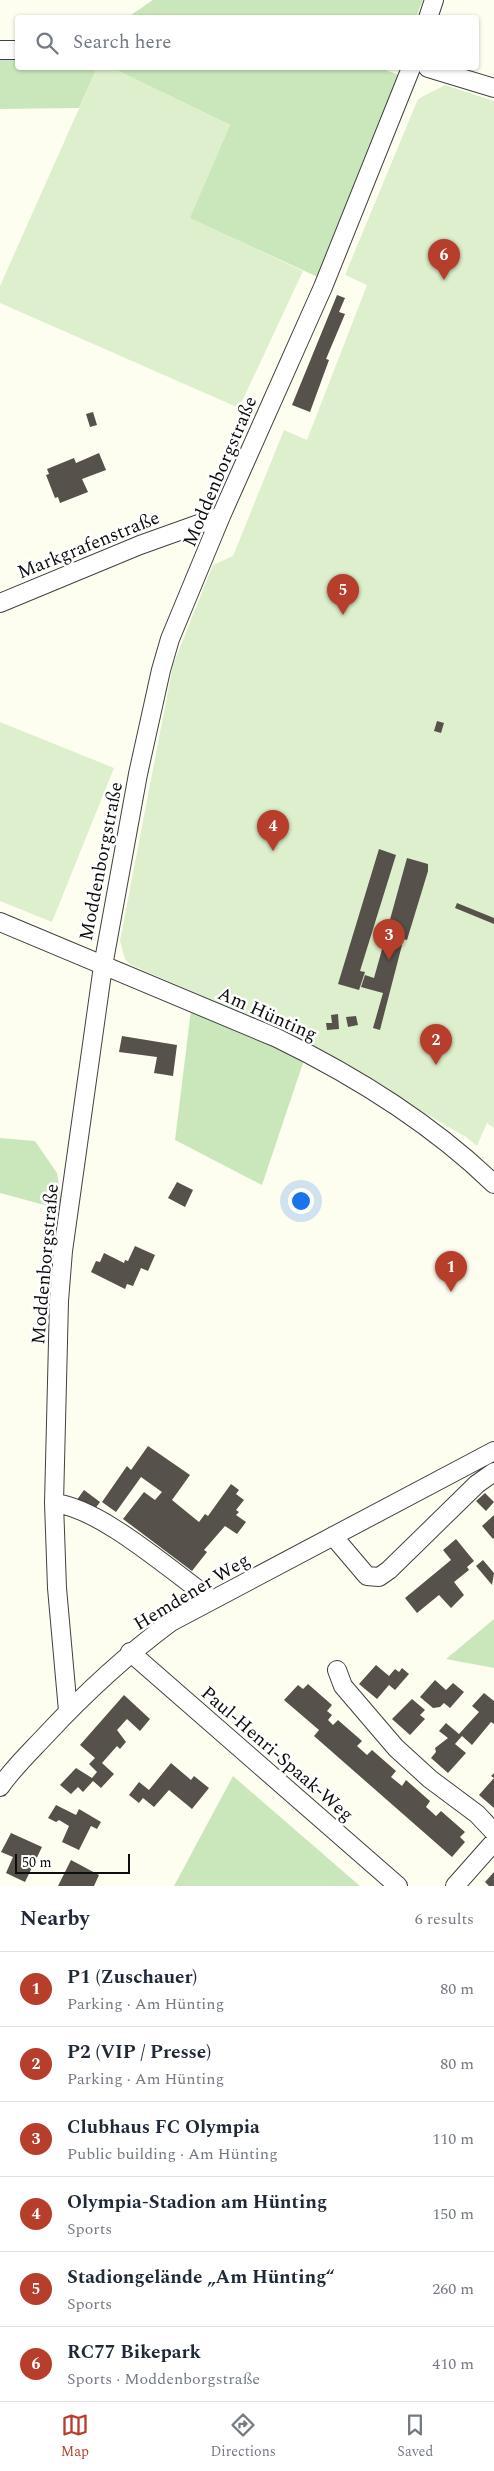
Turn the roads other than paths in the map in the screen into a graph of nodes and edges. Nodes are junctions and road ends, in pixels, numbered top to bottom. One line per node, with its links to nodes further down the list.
1 (434, 0): 2 (street)
2 (429, 15)
3 (0, 50): 4 (street)
4 (15, 50)
5 (410, 70): 8 (street, Moddenborgstraße)
6 (435, 70): 7 (street)
7 (494, 88)
8 (221, 516): 9 (street, Markgrafenstraße); 11 (street, Moddenborgstraße)
9 (0, 603)
10 (0, 922): 11 (street, Am Hünting)
11 (102, 966): 12 (street, Am Hünting); 15 (street, Moddenborgstraße)
12 (494, 1184)
13 (494, 1450): 16 (street, Hemdener Weg)
14 (494, 1472): 16 (street)
15 (54, 1503): 17 (street); 20 (street, Moddenborgstraße)
16 (333, 1536): 17 (street, Hemdener Weg)
17 (211, 1599): 18 (street, Hemdener Weg)
18 (130, 1652): 20 (street, Hemdener Weg); 24 (street, Paul-Henri-Spaak-Weg)
19 (337, 1670): 22 (street)
20 (68, 1712): 21 (street, Hemdener Weg)
21 (0, 1787)
22 (494, 1832)
23 (494, 1842): 25 (street)
24 (398, 1886)
25 (454, 1886)

